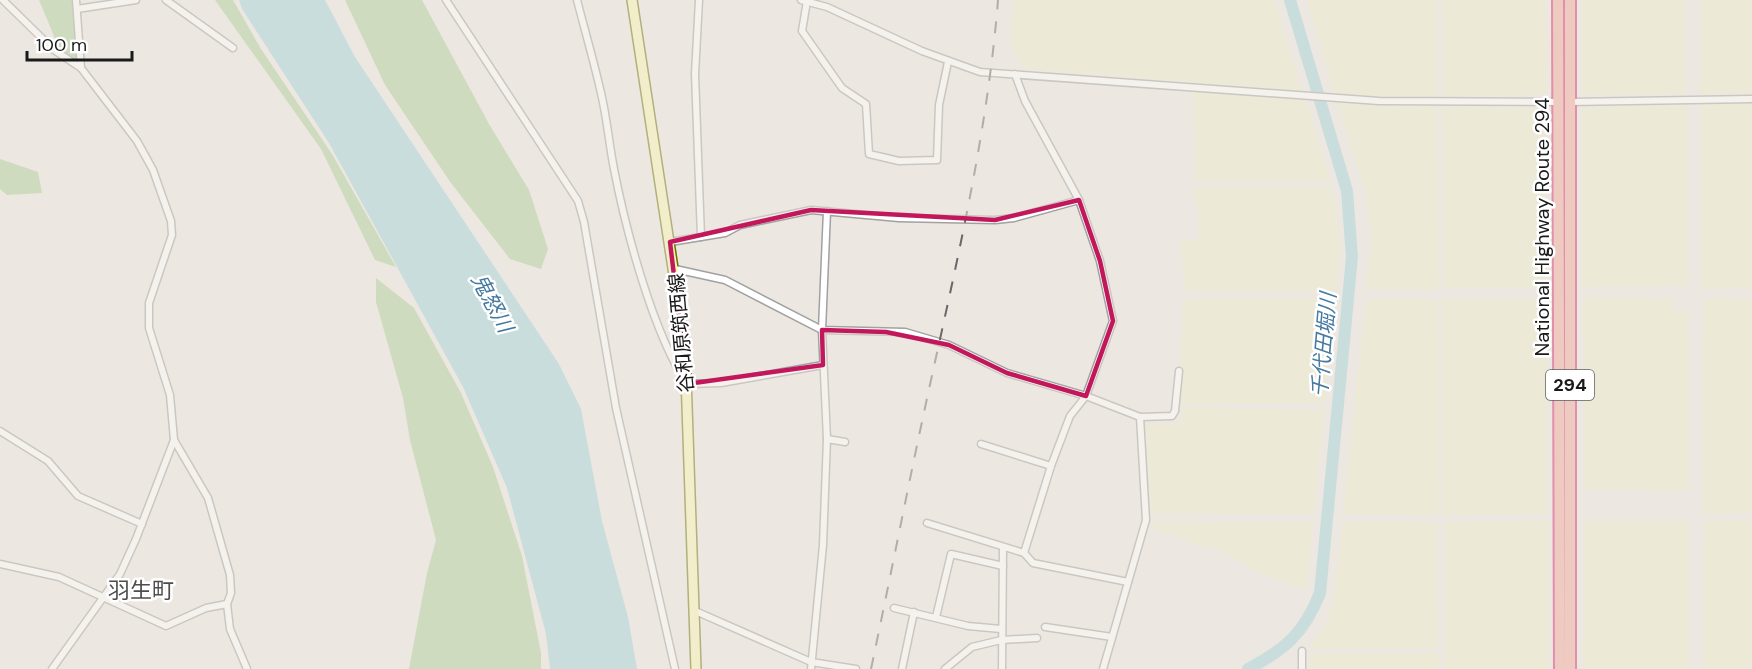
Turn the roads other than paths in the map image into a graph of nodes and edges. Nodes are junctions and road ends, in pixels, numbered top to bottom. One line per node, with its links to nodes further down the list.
1 (3, 0): 15 (street)
2 (76, 0): 12 (street)
3 (136, 0): 12 (street)
4 (166, 0): 13 (street)
5 (446, 0): 59 (street)
6 (577, 0): 28 (street)
7 (632, 0): 23 (main road, 谷和原筑西線)
8 (699, 0): 22 (street)
9 (1558, 0): 18 (highway, National Highway Route 294 / 294)
10 (1570, 0): 19 (highway, National Highway Route 294 / 294)
11 (804, 1): 14 (street); 14 (street)
12 (77, 9): 15 (street)
13 (233, 48)
14 (948, 62): 16 (street)
15 (81, 68): 33 (street)
16 (1015, 74): 18 (street); 20 (street)
17 (1752, 99): 19 (street)
18 (1559, 102): 19 (street); 67 (highway, National Highway Route 294 / 294)
19 (1571, 102): 68 (highway, National Highway Route 294 / 294)
20 (1079, 200): 21 (street); 29 (street)
21 (827, 211): 22 (street); 25 (street)
22 (701, 237): 23 (street)
23 (670, 242): 24 (main road, 谷和原筑西線)
24 (675, 269): 25 (street); 28 (main road, 谷和原筑西線)
25 (822, 330): 26 (street); 29 (street)
26 (823, 365): 28 (street); 32 (street)
27 (1179, 370): 30 (street)
28 (687, 384): 47 (main road, 谷和原筑西線)
29 (1086, 396): 30 (street); 36 (street)
30 (1140, 417): 43 (street)
31 (0, 431): 38 (street)
32 (827, 439): 34 (street); 56 (street)
33 (174, 440): 38 (street); 45 (street)
34 (844, 442)
35 (981, 444): 36 (street)
36 (1051, 466): 40 (street)
37 (927, 523): 39 (street)
38 (142, 524): 44 (street)
39 (1003, 548): 40 (street); 42 (street)
40 (1024, 554): 43 (street)
41 (0, 564): 44 (street)
42 (1003, 566): 49 (street); 51 (street)
43 (1128, 582): 52 (street)
44 (104, 596): 45 (street); 57 (street)
45 (227, 604): 58 (street)
46 (894, 608): 48 (street)
47 (692, 610): 56 (street); 60 (main road, 谷和原筑西線)
48 (914, 612): 49 (street); 62 (street)
49 (936, 617): 51 (street)
50 (1045, 627): 52 (street)
51 (1001, 628): 54 (street)
52 (1112, 637): 65 (street)
53 (1037, 638): 54 (street)
54 (1001, 640): 63 (street); 64 (street)
55 (1302, 651): 66 (street)
56 (811, 665): 61 (street)
57 (52, 669)
58 (247, 669)
59 (675, 669)
60 (696, 669)
61 (856, 669)
62 (902, 669)
63 (945, 669)
64 (1002, 669)
65 (1103, 669)
66 (1302, 669)
67 (1560, 669)
68 (1570, 669)

